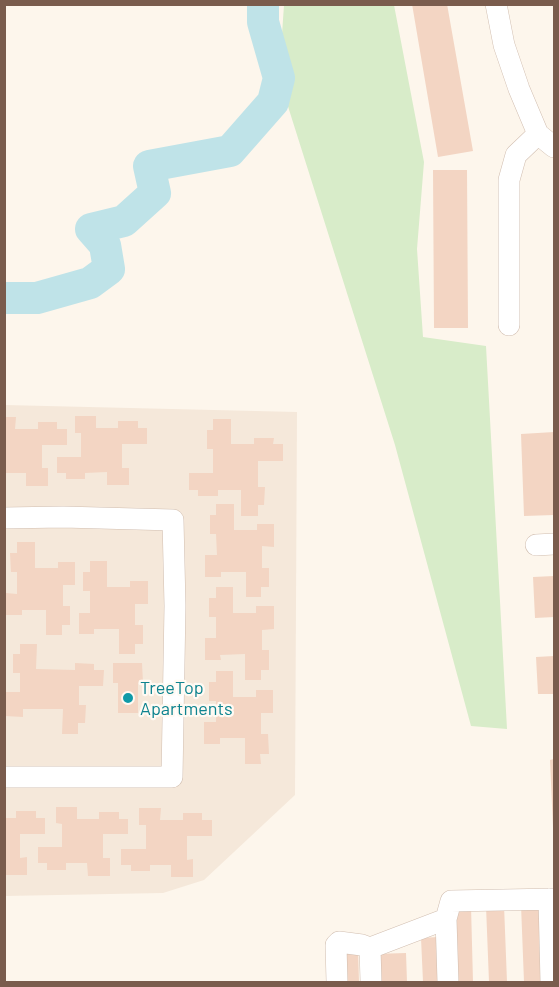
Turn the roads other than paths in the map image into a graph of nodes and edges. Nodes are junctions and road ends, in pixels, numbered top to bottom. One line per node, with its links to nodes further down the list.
1 (496, 4): 2 (street)
2 (538, 134): 3 (street); 4 (street)
3 (555, 147)
4 (509, 325)
5 (4, 518): 6 (street)
6 (4, 777)
7 (552, 899): 8 (street); 13 (street)
8 (446, 919): 9 (street); 12 (street)
9 (369, 948): 10 (street); 11 (street)
10 (337, 982)
11 (371, 982)
12 (448, 982)
13 (551, 982)

